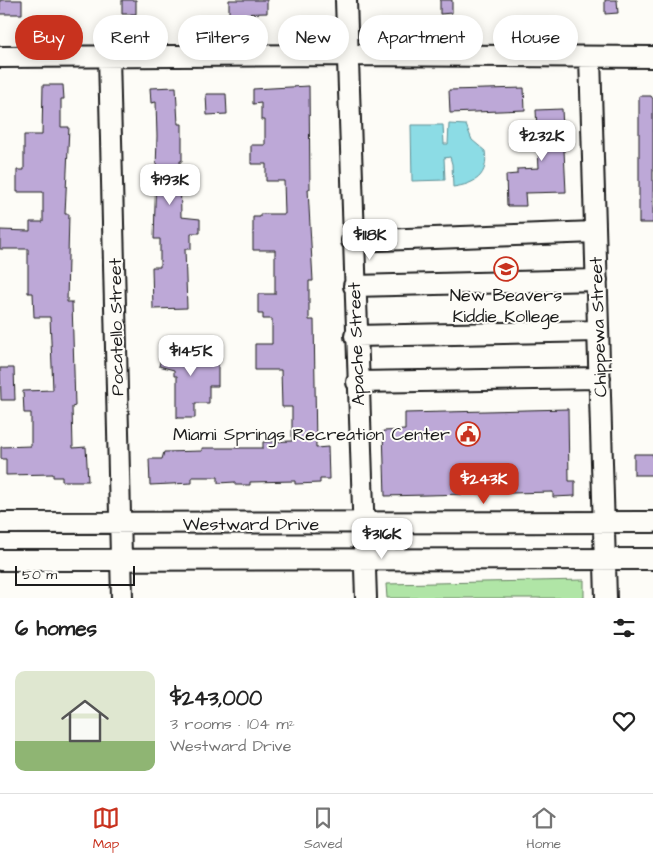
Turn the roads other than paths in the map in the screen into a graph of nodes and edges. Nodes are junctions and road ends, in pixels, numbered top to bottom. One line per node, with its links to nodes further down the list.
1 (346, 0): 2 (street, Apache Street)
2 (346, 15)
3 (278, 55): 6 (street)
4 (349, 55): 8 (street)
5 (93, 56): 7 (street)
6 (168, 56)
7 (0, 57)
8 (590, 57): 9 (street); 12 (street, Chippewa Street)
9 (653, 57)
10 (109, 60): 24 (street, Pocatello Street)
11 (346, 60): 13 (street, Apache Street)
12 (595, 232): 13 (street); 14 (street, Chippewa Street)
13 (352, 241): 15 (street, Apache Street)
14 (597, 280): 15 (street); 16 (street, Chippewa Street)
15 (354, 286): 17 (street, Apache Street)
16 (598, 331): 17 (street); 18 (street, Chippewa Street)
17 (356, 336): 19 (street, Apache Street)
18 (600, 378): 19 (street); 20 (street, Chippewa Street)
19 (357, 382): 23 (street, Apache Street)
20 (605, 522): 21 (street, Westward Drive); 23 (street, Westward Drive); 27 (street, Chippewa Street)
21 (653, 522)
22 (0, 523): 24 (street, Westward Drive)
23 (364, 523): 24 (street, Westward Drive); 26 (street, Apache Street)
24 (121, 524): 25 (street, Pocatello Street)
25 (122, 559): 26 (street, Westward Drive); 29 (street, Westward Drive); 30 (street, Pocatello Street)
26 (365, 559): 27 (street, Westward Drive); 31 (street, Apache Street)
27 (606, 559): 28 (street, Westward Drive); 32 (street, Chippewa Street)
28 (653, 559)
29 (0, 560)
30 (122, 598)
31 (366, 598)
32 (606, 598)

